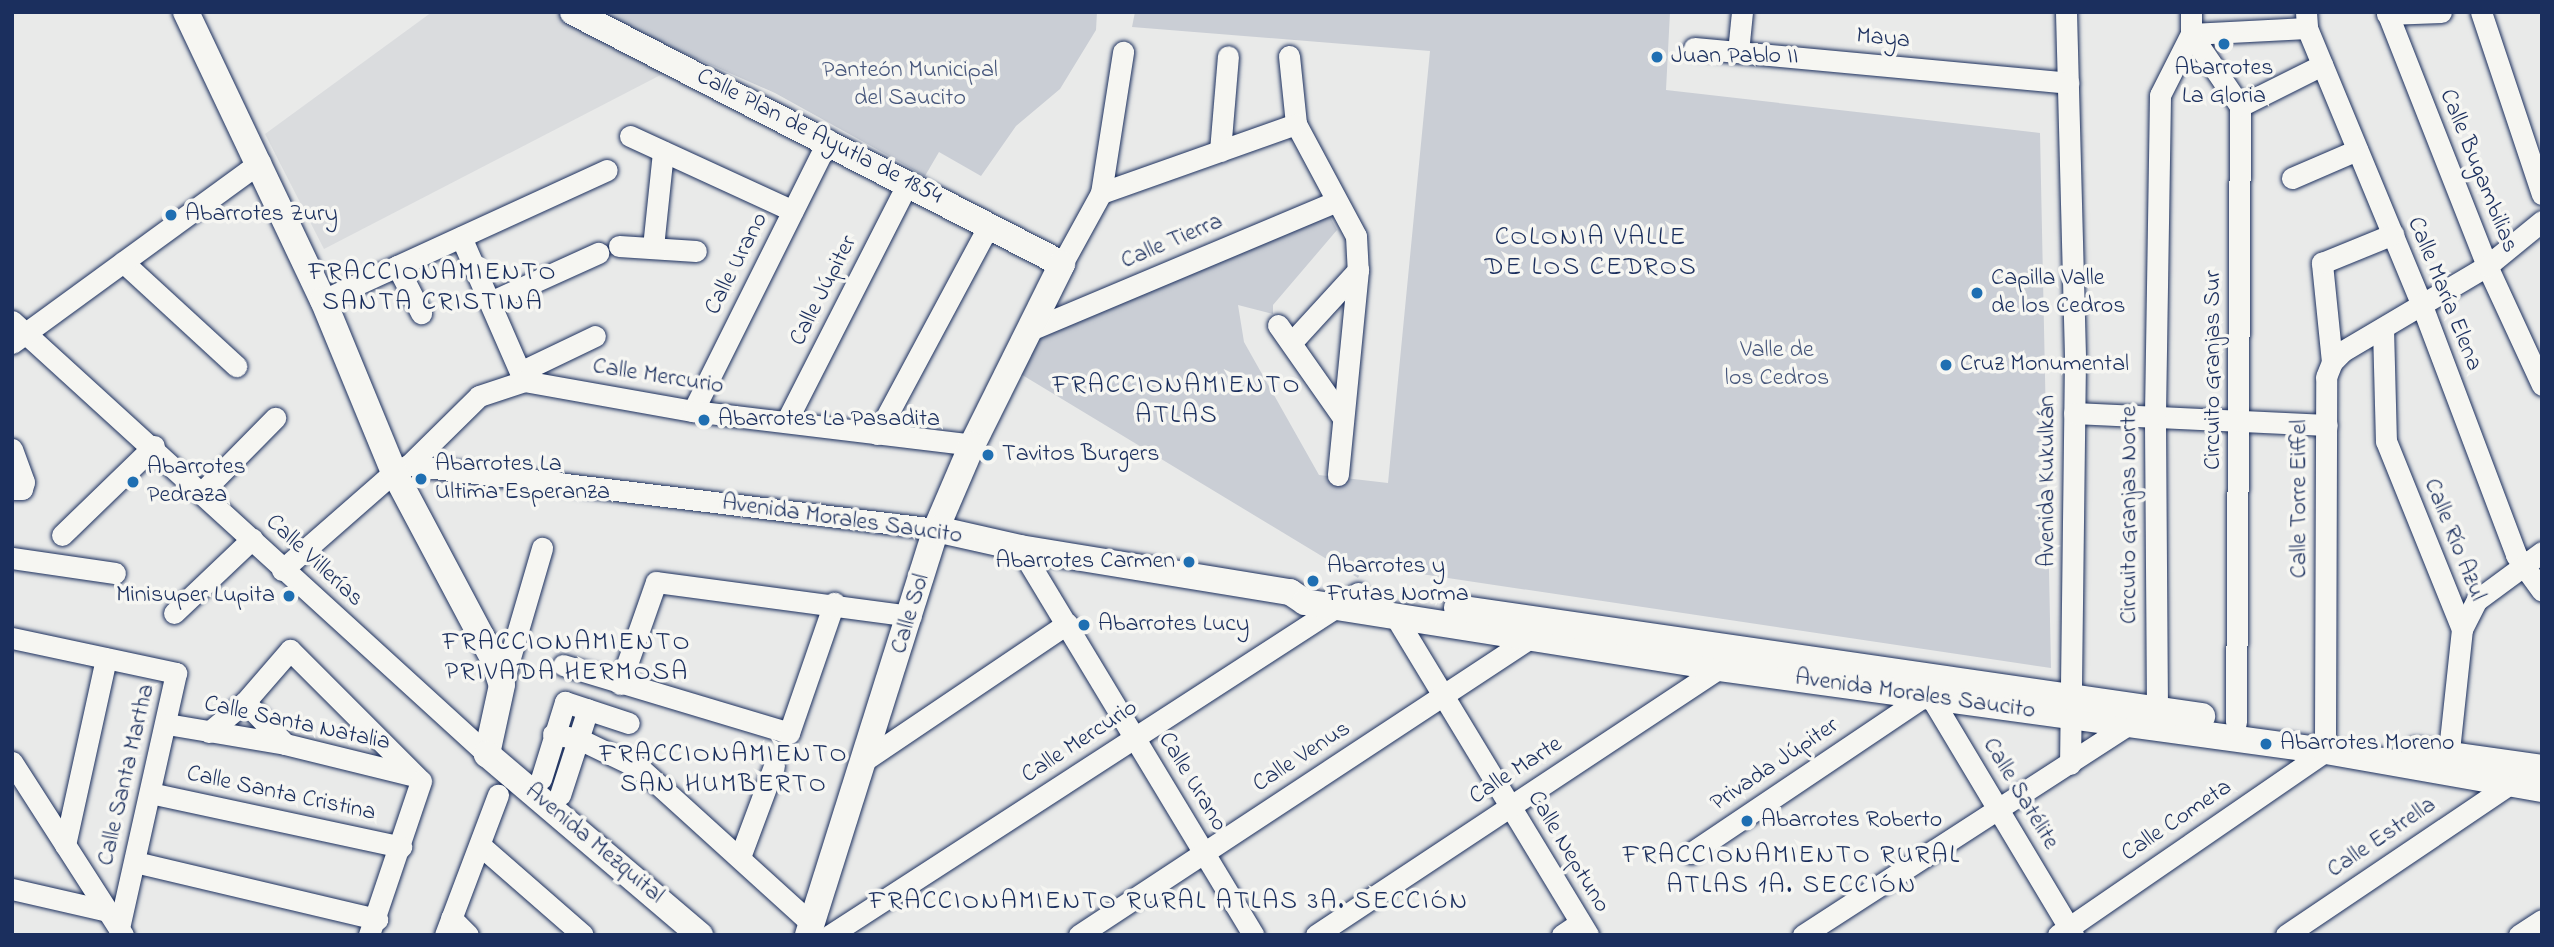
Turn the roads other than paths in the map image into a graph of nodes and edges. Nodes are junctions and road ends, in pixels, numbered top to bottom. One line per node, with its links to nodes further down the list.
1 (187, 12): 25 (main road)
2 (573, 12): 21 (main road, Calle Plan de Ayutla de 1854)
3 (1742, 12): 13 (street)
4 (2066, 12): 17 (street, Avenida Kukulkán)
5 (2192, 12): 10 (street)
6 (2441, 12): 8 (street)
7 (2481, 12): 30 (street)
8 (2387, 13): 44 (street, Calle Bugambilias)
9 (2306, 20): 10 (street); 16 (street, Calle María Elena)
10 (2191, 34): 18 (street); 62 (street, Circuito Granjas Norte)
11 (1694, 48): 13 (street, Maya)
12 (1123, 52): 29 (street, Calle Sol)
13 (1738, 52): 17 (street, Maya)
14 (1228, 55): 23 (street)
15 (1289, 56): 19 (street)
16 (2322, 65): 18 (street); 22 (street, Calle María Elena)
17 (2068, 83): 61 (street, Avenida Kukulkán)
18 (2241, 106): 65 (street, Circuito Granjas Sur)
19 (1296, 124): 23 (street); 31 (street)
20 (630, 136): 24 (street)
21 (828, 140): 28 (main road, Calle Plan de Ayutla de 1854); 32 (street, Calle Urano)
22 (2357, 150): 27 (street); 35 (street, Calle María Elena)
23 (1220, 151): 29 (street)
24 (663, 152): 32 (street); 38 (street)
25 (260, 163): 41 (street); 46 (main road)
26 (607, 170): 36 (street)
27 (2292, 178)
28 (908, 183): 34 (main road, Calle Plan de Ayutla de 1854); 66 (street, Calle Júpiter)
29 (1101, 193): 42 (street, Calle Sol)
30 (2542, 194)
31 (1335, 202): 45 (street); 52 (street, Calle Tierra)
32 (793, 211): 60 (street, Calle Urano)
33 (2542, 220): 44 (street)
34 (989, 225): 42 (main road, Calle Plan de Ayutla de 1854); 68 (street)
35 (2392, 234): 48 (street, Calle María Elena); 56 (street, Calle Torre Eiffel)
36 (461, 237): 43 (street); 47 (street)
37 (619, 246): 38 (street)
38 (653, 247): 39 (street)
39 (696, 251)
40 (598, 253): 47 (street)
41 (123, 262): 53 (street); 57 (street)
42 (1062, 264): 52 (main road, Calle Sol)
43 (397, 266): 46 (street); 49 (street)
44 (2487, 266): 48 (street); 59 (street, Calle Bugambilias)
45 (1358, 270): 55 (street); 64 (street)
46 (323, 300): 72 (main road)
47 (490, 302): 58 (street)
48 (2421, 303): 51 (street); 83 (street, Calle María Elena)
49 (421, 313)
50 (1278, 325): 55 (street)
51 (2383, 328): 56 (street); 94 (street, Calle Río Azul)
52 (1030, 330): 70 (main road, Calle Sol)
53 (16, 331): 69 (street, Calle Villerías)
54 (595, 336): 58 (street)
55 (1292, 342): 64 (street)
56 (2332, 362): 67 (street, Calle Torre Eiffel)
57 (236, 366)
58 (522, 376): 60 (street, Calle Mercurio); 72 (street, Calle Mercurio)
59 (2542, 385)
60 (693, 411): 66 (street, Calle Mercurio)
61 (2074, 413): 62 (street); 107 (street, Avenida Kukulkán)
62 (2155, 414): 65 (street); 109 (street, Circuito Granjas Norte)
63 (275, 418): 75 (street)
64 (1343, 418): 73 (street)
65 (2241, 421): 67 (street); 110 (street, Circuito Granjas Sur)
66 (786, 422): 68 (street, Calle Mercurio)
67 (2327, 425): 118 (street, Calle Torre Eiffel)
68 (877, 434): 70 (street, Calle Mercurio)
69 (154, 446): 75 (street, Calle Villerías); 77 (street)
70 (972, 446): 76 (main road, Calle Sol)
71 (12, 449): 74 (street)
72 (401, 468): 76 (street, Avenida Morales Saucito); 84 (street, Calle Mercurio); 103 (main road)
73 (1338, 475)
74 (12, 489)
75 (203, 491): 78 (street, Calle Villerías)
76 (936, 529): 80 (main road, Avenida Morales Saucito); 90 (main road, Calle Sol)
77 (62, 535)
78 (252, 540): 84 (street, Calle Villerías); 89 (street)
79 (542, 548): 103 (street)
80 (1020, 548): 87 (main road, Avenida Morales Saucito); 93 (street, Calle Urano)
81 (2542, 552): 83 (street)
82 (12, 558): 85 (street)
83 (2522, 565): 86 (street, Calle María Elena); 94 (street)
84 (282, 570): 120 (street, Calle Villerías)
85 (115, 573)
86 (2542, 590)
87 (1348, 600): 91 (main road, Avenida Morales Saucito); 92 (main road, Avenida Morales Saucito); 116 (street, Calle Mercurio)
88 (834, 603): 90 (street); 102 (street); 102 (street)
89 (174, 613)
90 (911, 616): 121 (main road, Calle Sol)
91 (1395, 616): 96 (main road, Avenida Morales Saucito); 105 (street, Calle Neptuno)
92 (1554, 622): 96 (street, Calle Venus); 97 (main road, Avenida Morales Saucito)
93 (1067, 624): 116 (street, Calle Urano); 121 (street)
94 (2462, 629): 124 (street, Calle Río Azul)
95 (12, 638): 99 (street, Calle Santa Martha)
96 (1531, 638): 97 (main road, Avenida Morales Saucito); 105 (street, Calle Venus)
97 (1619, 642): 98 (main road, Avenida Morales Saucito); 101 (main road, Avenida Morales Saucito)
98 (1745, 650): 101 (street, Calle Marte); 104 (main road, Avenida Morales Saucito)
99 (106, 658): 112 (street, Calle Santa Martha); 136 (street)
100 (563, 665): 102 (street)
101 (1720, 668): 104 (main road, Avenida Morales Saucito); 134 (street, Calle Marte)
102 (620, 684)
103 (502, 685): 120 (main road)
104 (1931, 691): 107 (main road, Avenida Morales Saucito); 135 (street, Calle Satélite); 140 (street, Privada Júpiter)
105 (1443, 696): 134 (street, Calle Neptuno); 139 (street, Calle Venus)
106 (244, 702): 114 (street); 119 (street); 127 (street)
107 (2073, 708): 109 (main road, Avenida Morales Saucito); 113 (main road, Avenida Morales Saucito); 123 (street, Avenida Kukulkán)
108 (588, 709): 111 (street); 115 (street); 117 (street)
109 (2157, 709): 110 (main road, Avenida Morales Saucito)
110 (2236, 722): 118 (main road, Avenida Morales Saucito)
111 (628, 723)
112 (167, 724): 114 (street, Calle Santa Natalia); 131 (street, Calle Santa Martha)
113 (2129, 724): 118 (main road, Avenida Morales Saucito); 123 (street)
114 (209, 732): 119 (street, Calle Santa Natalia)
115 (553, 734): 117 (street); 128 (street)
116 (1135, 738): 139 (street, Calle Urano); 149 (street, Calle Mercurio)
117 (579, 739): 133 (street); 141 (street)
118 (2325, 743): 124 (main road, Avenida Morales Saucito); 151 (street, Calle Cometa)
119 (285, 744): 127 (street, Calle Santa Natalia)
120 (487, 754): 154 (main road, Avenida Mezquital)
121 (865, 760): 149 (main road, Calle Sol)
122 (12, 762): 136 (street)
123 (2070, 764): 135 (street)
124 (2448, 764): 126 (main road, Avenida Morales Saucito); 129 (main road, Avenida Morales Saucito)
125 (774, 766): 141 (street)
126 (2542, 768)
127 (417, 776): 138 (street)
128 (541, 779)
129 (2508, 785): 130 (main road, Avenida Morales Saucito); 160 (street, Calle Estrella)
130 (2542, 789)
131 (150, 793): 138 (street, Calle Santa Cristina); 142 (street, Calle Santa Martha)
132 (498, 795): 137 (street)
133 (560, 795)
134 (1510, 806): 148 (street, Calle Neptuno); 157 (street, Calle Marte)
135 (1998, 808): 151 (street, Calle Satélite); 159 (street)
136 (65, 845): 144 (street)
137 (481, 846): 146 (street); 153 (street)
138 (401, 847): 147 (street)
139 (1204, 853): 155 (street, Calle Venus); 156 (street, Calle Urano)
140 (1691, 853)
141 (740, 857): 149 (street)
142 (135, 862): 147 (street); 150 (street, Calle Santa Martha)
143 (12, 889): 144 (street)
144 (104, 910): 150 (street)
145 (2542, 919): 161 (street)
146 (448, 926): 152 (street)
147 (373, 927)
148 (1584, 929): 158 (street)
149 (816, 931)
150 (121, 932)
151 (2067, 932)
152 (468, 935)
153 (583, 935)
154 (700, 935)
155 (1079, 935)
156 (1253, 935)
157 (1316, 935)
158 (1562, 935)
159 (1804, 935)
160 (2286, 935)
161 (2519, 935)

